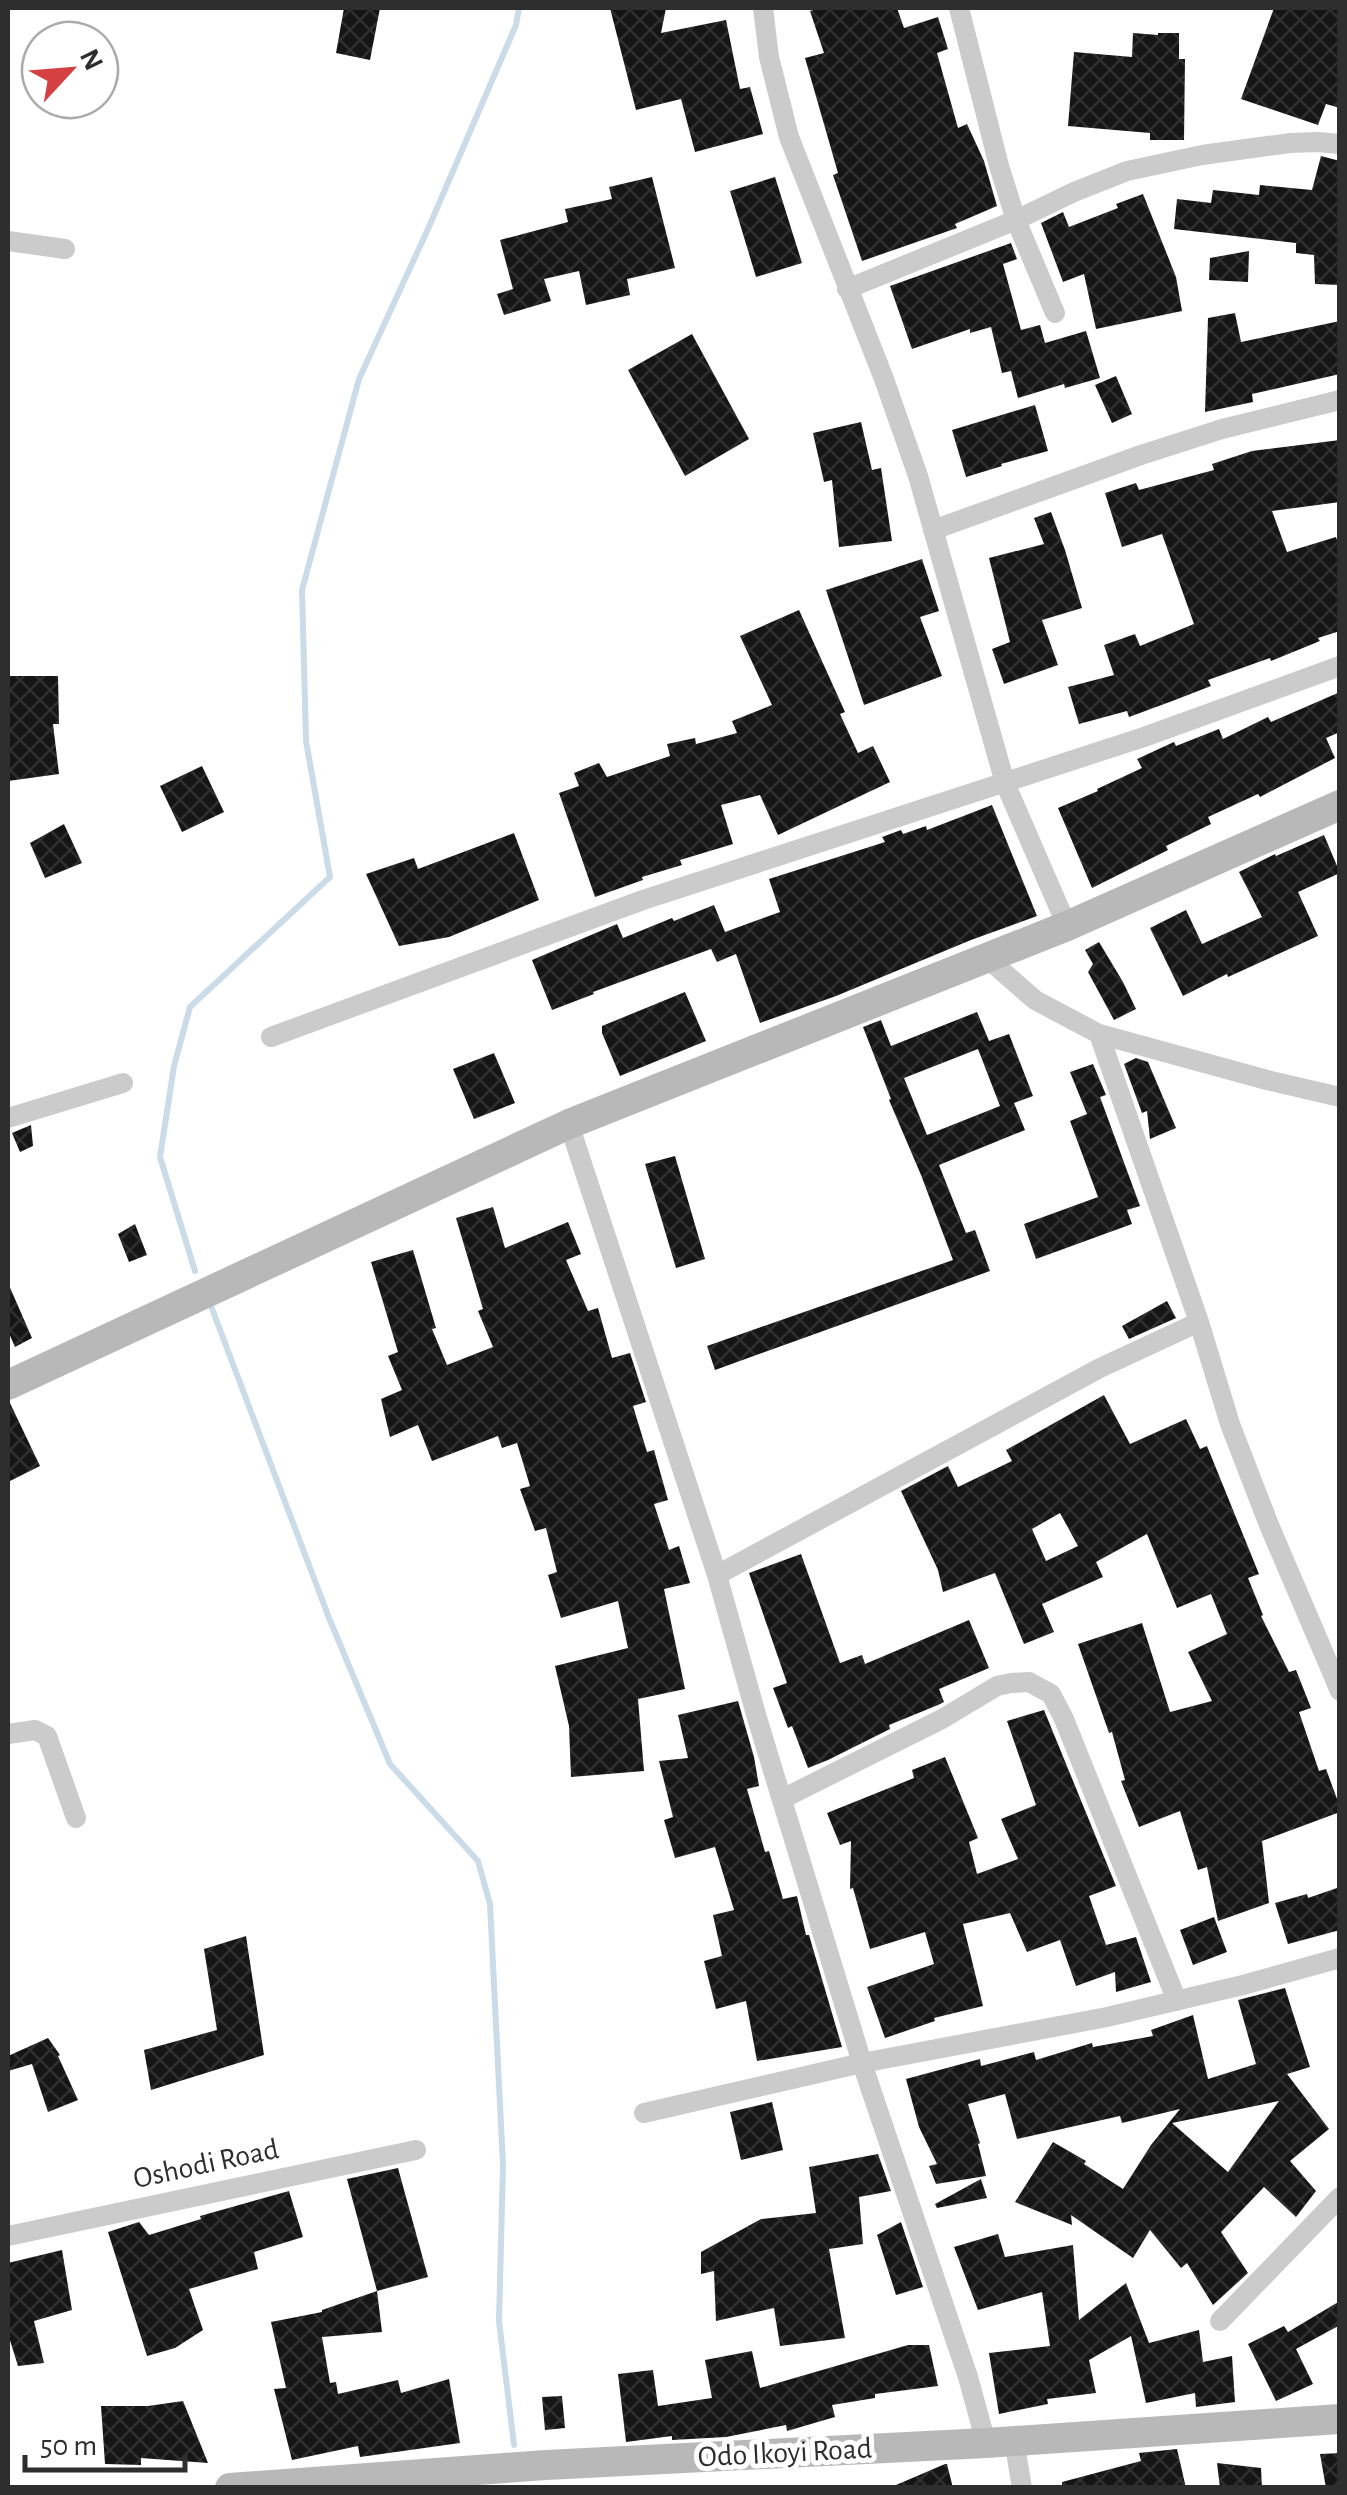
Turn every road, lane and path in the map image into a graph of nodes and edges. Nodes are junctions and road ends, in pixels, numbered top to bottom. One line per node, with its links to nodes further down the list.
1 (762, 8): 7 (street)
2 (959, 8): 4 (street)
3 (1340, 144): 4 (street)
4 (1016, 220): 7 (street); 8 (street)
5 (8, 241): 6 (street)
6 (64, 248)
7 (847, 289): 10 (street)
8 (1055, 313)
9 (1340, 400): 10 (street)
10 (933, 530): 12 (street)
11 (1340, 666): 12 (street)
12 (1005, 783): 14 (street); 17 (street)
13 (1340, 805): 14 (street)
14 (1067, 926): 15 (street)
15 (987, 958): 16 (street); 21 (street)
16 (1099, 1034): 19 (street); 22 (street)
17 (270, 1038)
18 (123, 1083): 20 (street)
19 (1340, 1097)
20 (8, 1118)
21 (569, 1124): 23 (street); 24 (street)
22 (1199, 1322): 24 (street); 25 (street)
23 (8, 1385)
24 (717, 1574): 27 (street)
25 (1340, 1691)
26 (8, 1734): 28 (street)
27 (782, 1799): 30 (street); 31 (street)
28 (76, 1818)
29 (1340, 1958): 30 (street)
30 (1177, 2001): 31 (street)
31 (862, 2063): 32 (street); 38 (street)
32 (644, 2112)
33 (416, 2150): 35 (street, Oshodi Road)
34 (1340, 2197): 36 (street)
35 (8, 2236)
36 (1220, 2321)
37 (1340, 2419): 38 (street, Odo Ikoyi Road)
38 (999, 2441): 39 (street, Odo Ikoyi Road); 40 (street)
39 (230, 2488)
40 (1022, 2488)

